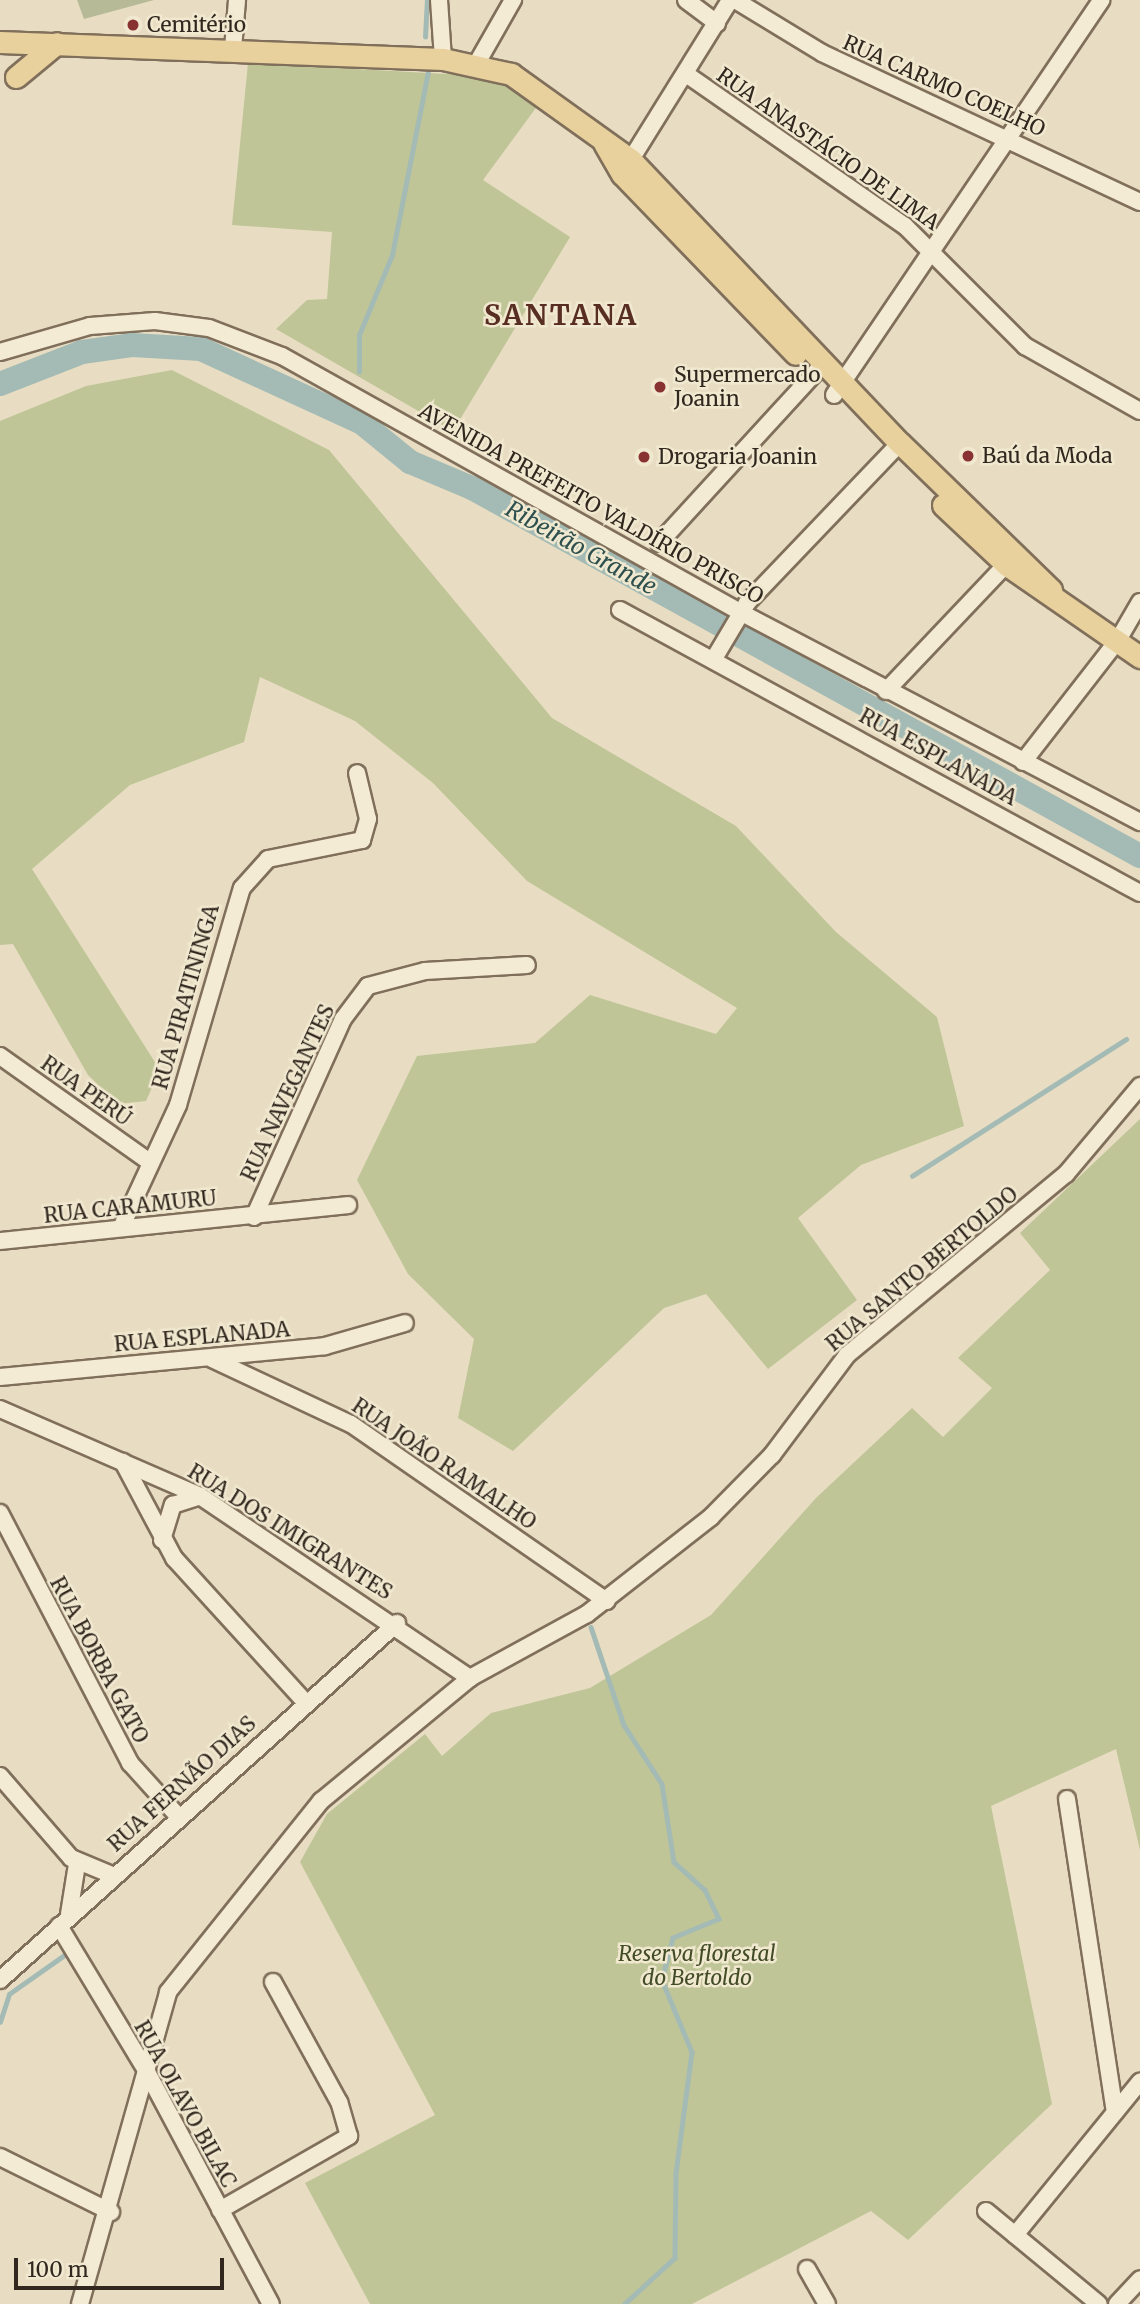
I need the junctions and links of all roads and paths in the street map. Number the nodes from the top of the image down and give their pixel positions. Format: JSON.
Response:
{"nodes":[{"id":1,"x":237,"y":0,"type":"edge"},
{"id":2,"x":439,"y":0,"type":"edge"},
{"id":3,"x":513,"y":0,"type":"edge"},
{"id":4,"x":686,"y":0,"type":"edge"},
{"id":5,"x":730,"y":0,"type":"edge"},
{"id":6,"x":735,"y":0,"type":"edge"},
{"id":7,"x":1101,"y":0,"type":"edge"},
{"id":8,"x":717,"y":23,"type":"junction"},
{"id":9,"x":0,"y":42,"type":"edge"},
{"id":10,"x":57,"y":43,"type":"junction"},
{"id":11,"x":233,"y":49,"type":"junction"},
{"id":12,"x":443,"y":58,"type":"junction"},
{"id":13,"x":477,"y":63,"type":"junction"},
{"id":14,"x":686,"y":75,"type":"junction"},
{"id":15,"x":16,"y":78,"type":"dead end"},
{"id":16,"x":1008,"y":136,"type":"junction"},
{"id":17,"x":627,"y":167,"type":"junction"},
{"id":18,"x":1140,"y":202,"type":"edge"},
{"id":19,"x":932,"y":248,"type":"junction"},
{"id":20,"x":0,"y":352,"type":"edge"},
{"id":21,"x":819,"y":368,"type":"junction"},
{"id":22,"x":839,"y":389,"type":"junction"},
{"id":23,"x":1140,"y":411,"type":"edge"},
{"id":24,"x":895,"y":448,"type":"junction"},
{"id":25,"x":659,"y":543,"type":"dead end"},
{"id":26,"x":1012,"y":559,"type":"junction"},
{"id":27,"x":1140,"y":602,"type":"edge"},
{"id":28,"x":620,"y":610,"type":"dead end"},
{"id":29,"x":737,"y":617,"type":"junction"},
{"id":30,"x":1118,"y":640,"type":"junction"},
{"id":31,"x":717,"y":652,"type":"junction"},
{"id":32,"x":1140,"y":657,"type":"edge"},
{"id":33,"x":886,"y":691,"type":"junction"},
{"id":34,"x":1023,"y":762,"type":"junction"},
{"id":35,"x":357,"y":773,"type":"dead end"},
{"id":36,"x":1140,"y":822,"type":"edge"},
{"id":37,"x":1140,"y":893,"type":"edge"},
{"id":38,"x":527,"y":965,"type":"dead end"},
{"id":39,"x":0,"y":1056,"type":"edge"},
{"id":40,"x":1140,"y":1086,"type":"edge"},
{"id":41,"x":147,"y":1160,"type":"junction"},
{"id":42,"x":348,"y":1205,"type":"dead end"},
{"id":43,"x":254,"y":1217,"type":"junction"},
{"id":44,"x":121,"y":1228,"type":"junction"},
{"id":45,"x":0,"y":1241,"type":"edge"},
{"id":46,"x":405,"y":1323,"type":"dead end"},
{"id":47,"x":212,"y":1359,"type":"junction"},
{"id":48,"x":0,"y":1377,"type":"edge"},
{"id":49,"x":0,"y":1409,"type":"edge"},
{"id":50,"x":123,"y":1462,"type":"junction"},
{"id":51,"x":200,"y":1496,"type":"junction"},
{"id":52,"x":0,"y":1513,"type":"edge"},
{"id":53,"x":162,"y":1540,"type":"junction"},
{"id":54,"x":607,"y":1601,"type":"junction"},
{"id":55,"x":397,"y":1623,"type":"junction"},
{"id":56,"x":470,"y":1678,"type":"junction"},
{"id":57,"x":305,"y":1702,"type":"junction"},
{"id":58,"x":0,"y":1776,"type":"edge"},
{"id":59,"x":1067,"y":1799,"type":"dead end"},
{"id":60,"x":177,"y":1815,"type":"junction"},
{"id":61,"x":77,"y":1864,"type":"junction"},
{"id":62,"x":112,"y":1875,"type":"junction"},
{"id":63,"x":64,"y":1920,"type":"junction"},
{"id":64,"x":0,"y":1980,"type":"edge"},
{"id":65,"x":273,"y":1982,"type":"dead end"},
{"id":66,"x":147,"y":2072,"type":"junction"},
{"id":67,"x":1139,"y":2085,"type":"edge"},
{"id":68,"x":1115,"y":2111,"type":"junction"},
{"id":69,"x":0,"y":2157,"type":"edge"},
{"id":70,"x":220,"y":2210,"type":"junction"},
{"id":71,"x":986,"y":2211,"type":"dead end"},
{"id":72,"x":111,"y":2212,"type":"junction"},
{"id":73,"x":1015,"y":2235,"type":"junction"},
{"id":74,"x":807,"y":2269,"type":"dead end"},
{"id":75,"x":1140,"y":2279,"type":"edge"},
{"id":76,"x":85,"y":2300,"type":"edge"},
{"id":77,"x":271,"y":2304,"type":"edge"},
{"id":78,"x":827,"y":2304,"type":"edge"},
{"id":79,"x":1099,"y":2304,"type":"edge"},
{"id":80,"x":1117,"y":2304,"type":"edge"}],
"edges":[{"from":1,"to":11,"type":"street"},
{"from":2,"to":12,"type":"street"},
{"from":3,"to":13,"type":"street"},
{"from":4,"to":8,"type":"street"},
{"from":5,"to":8,"type":"street"},
{"from":6,"to":16,"type":"street","name":"RUA CARMO COELHO"},
{"from":7,"to":16,"type":"street"},
{"from":8,"to":14,"type":"street"},
{"from":9,"to":10,"type":"main road"},
{"from":10,"to":11,"type":"main road"},
{"from":10,"to":15,"type":"main road"},
{"from":11,"to":12,"type":"main road"},
{"from":12,"to":13,"type":"main road"},
{"from":13,"to":17,"type":"main road"},
{"from":14,"to":17,"type":"street"},
{"from":14,"to":19,"type":"street","name":"RUA ANASTÁCIO DE LIMA"},
{"from":16,"to":18,"type":"street","name":"RUA CARMO COELHO"},
{"from":16,"to":19,"type":"street"},
{"from":17,"to":21,"type":"main road"},
{"from":19,"to":22,"type":"street"},
{"from":19,"to":23,"type":"street","name":"RUA ANASTÁCIO DE LIMA"},
{"from":20,"to":29,"type":"street","name":"AVENIDA PREFEITO VALDÍRIO PRISCO"},
{"from":21,"to":22,"type":"main road"},
{"from":21,"to":25,"type":"street"},
{"from":22,"to":24,"type":"main road"},
{"from":24,"to":26,"type":"main road"},
{"from":24,"to":29,"type":"street"},
{"from":26,"to":30,"type":"main road"},
{"from":26,"to":33,"type":"street"},
{"from":27,"to":30,"type":"street"},
{"from":28,"to":31,"type":"street"},
{"from":29,"to":31,"type":"street"},
{"from":29,"to":33,"type":"street","name":"AVENIDA PREFEITO VALDÍRIO PRISCO"},
{"from":30,"to":32,"type":"main road"},
{"from":30,"to":34,"type":"street"},
{"from":31,"to":37,"type":"street","name":"RUA ESPLANADA"},
{"from":33,"to":34,"type":"street","name":"AVENIDA PREFEITO VALDÍRIO PRISCO"},
{"from":34,"to":36,"type":"street","name":"AVENIDA PREFEITO VALDÍRIO PRISCO"},
{"from":35,"to":41,"type":"street","name":"RUA PIRATININGA"},
{"from":38,"to":43,"type":"street","name":"RUA NAVEGANTES"},
{"from":39,"to":41,"type":"street","name":"RUA PERÚ"},
{"from":40,"to":54,"type":"street","name":"RUA SANTO BERTOLDO"},
{"from":41,"to":44,"type":"street","name":"RUA PIRATININGA"},
{"from":42,"to":43,"type":"street","name":"RUA CARAMURU"},
{"from":43,"to":44,"type":"street","name":"RUA CARAMURU"},
{"from":44,"to":45,"type":"street","name":"RUA CARAMURU"},
{"from":46,"to":47,"type":"street","name":"RUA ESPLANADA"},
{"from":47,"to":48,"type":"street","name":"RUA ESPLANADA"},
{"from":47,"to":54,"type":"street","name":"RUA JOÃO RAMALHO"},
{"from":49,"to":50,"type":"street","name":"RUA DOS IMIGRANTES"},
{"from":50,"to":51,"type":"street","name":"RUA DOS IMIGRANTES"},
{"from":50,"to":53,"type":"street"},
{"from":51,"to":53,"type":"street"},
{"from":51,"to":55,"type":"street","name":"RUA DOS IMIGRANTES"},
{"from":52,"to":60,"type":"street","name":"RUA BORBA GATO"},
{"from":53,"to":57,"type":"street"},
{"from":54,"to":56,"type":"street","name":"RUA SANTO BERTOLDO"},
{"from":55,"to":56,"type":"street","name":"RUA DOS IMIGRANTES"},
{"from":55,"to":57,"type":"street","name":"RUA FERNÃO DIAS"},
{"from":56,"to":66,"type":"street","name":"RUA SANTO BERTOLDO"},
{"from":57,"to":60,"type":"street","name":"RUA FERNÃO DIAS"},
{"from":58,"to":61,"type":"street"},
{"from":59,"to":68,"type":"street"},
{"from":60,"to":62,"type":"street","name":"RUA FERNÃO DIAS"},
{"from":61,"to":62,"type":"street"},
{"from":61,"to":63,"type":"street"},
{"from":62,"to":63,"type":"street","name":"RUA FERNÃO DIAS"},
{"from":63,"to":64,"type":"street","name":"RUA FERNÃO DIAS"},
{"from":63,"to":66,"type":"street","name":"RUA OLAVO BILAC"},
{"from":65,"to":70,"type":"street"},
{"from":66,"to":70,"type":"street","name":"RUA OLAVO BILAC"},
{"from":66,"to":72,"type":"street","name":"RUA SANTO BERTOLDO"},
{"from":67,"to":68,"type":"street"},
{"from":68,"to":73,"type":"street"},
{"from":69,"to":72,"type":"street"},
{"from":70,"to":77,"type":"street","name":"RUA OLAVO BILAC"},
{"from":71,"to":73,"type":"street"},
{"from":72,"to":76,"type":"street","name":"RUA SANTO BERTOLDO"},
{"from":73,"to":79,"type":"street"},
{"from":74,"to":78,"type":"street"},
{"from":75,"to":80,"type":"street"}]}
